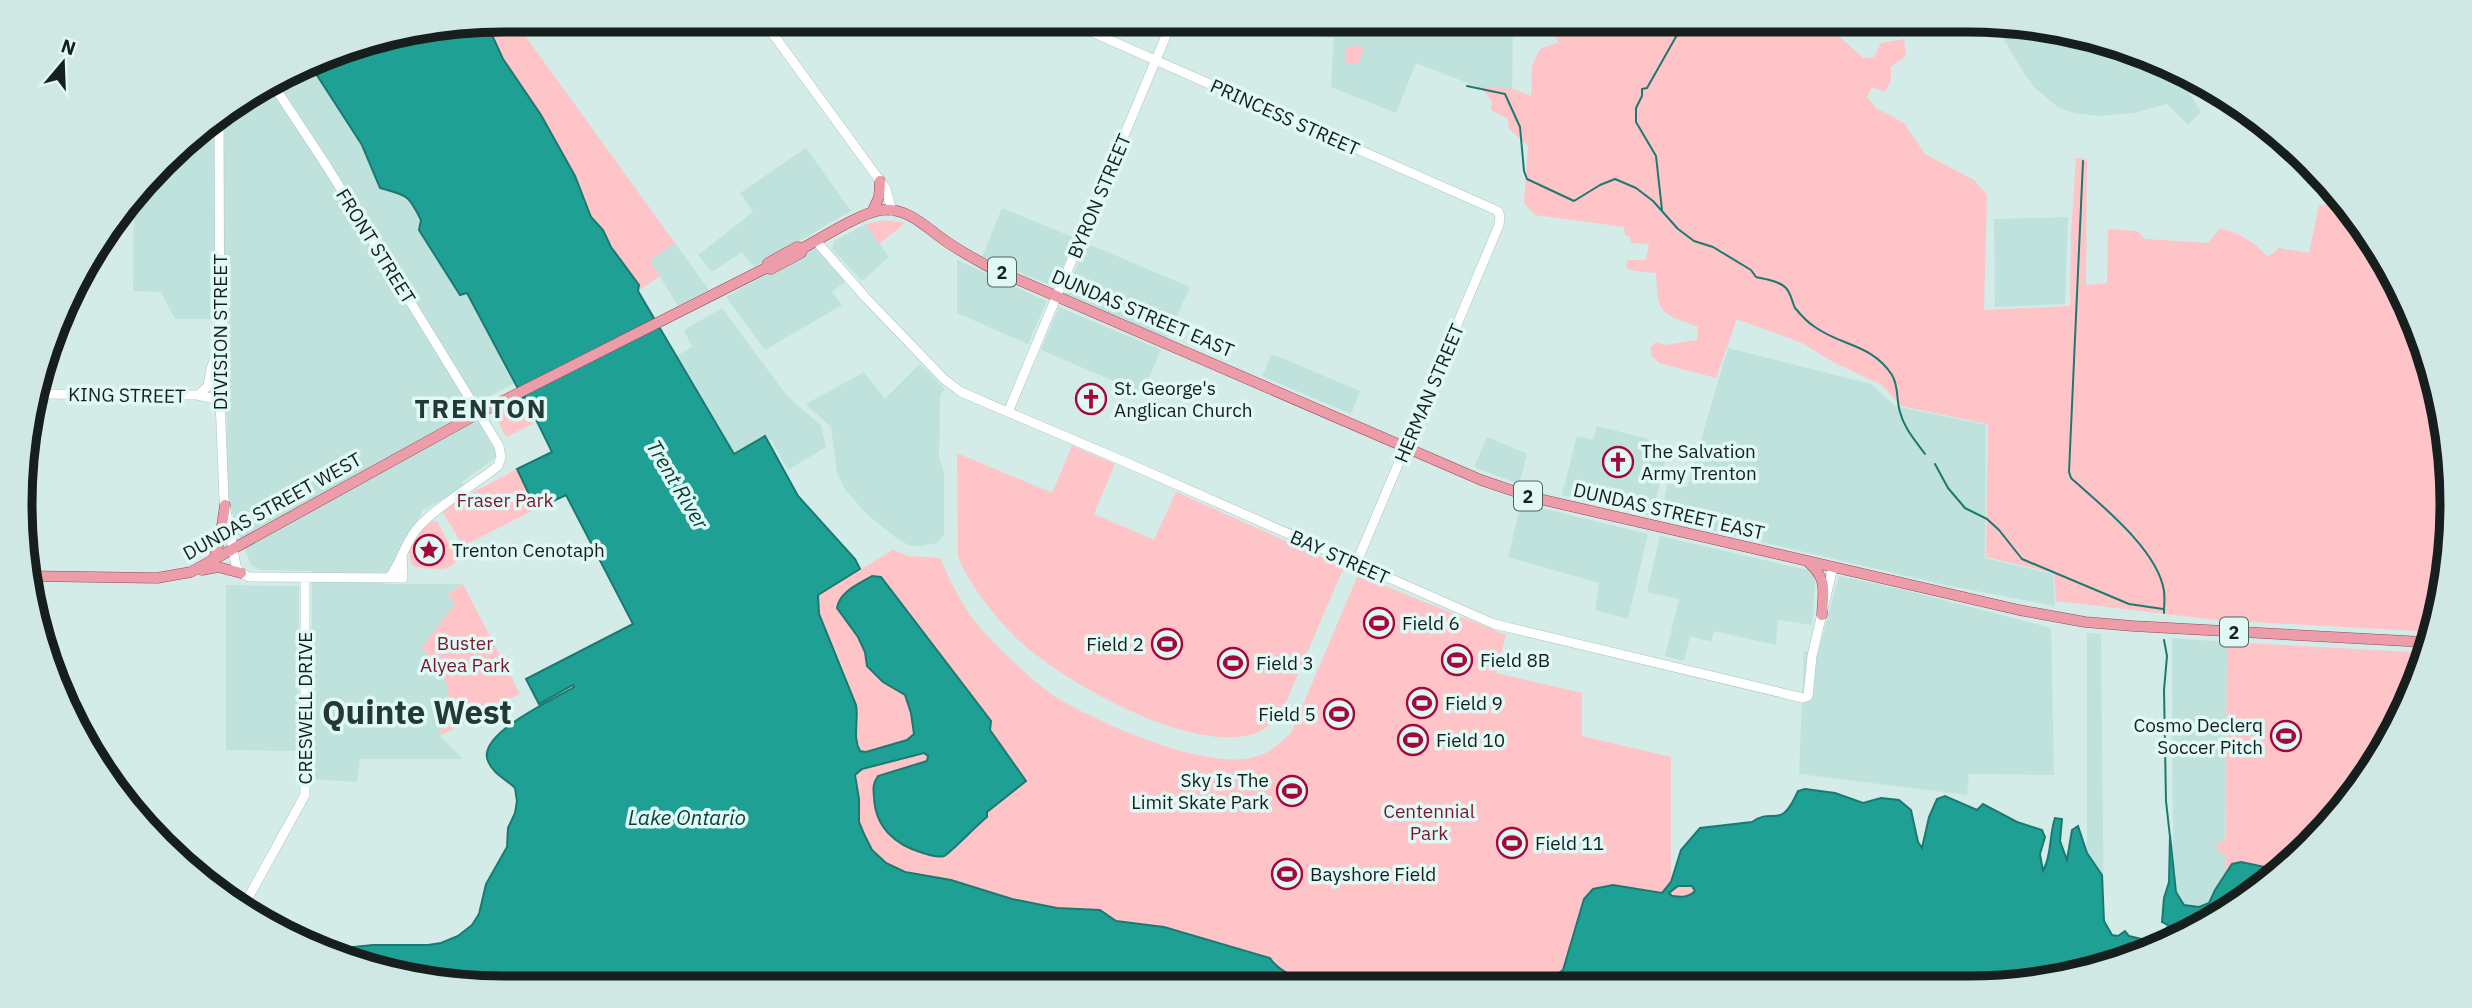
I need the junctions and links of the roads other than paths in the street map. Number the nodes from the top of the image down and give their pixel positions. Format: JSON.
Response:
{"nodes":[{"id":1,"x":771,"y":32,"type":"edge"},
{"id":2,"x":1092,"y":32,"type":"edge"},
{"id":3,"x":1168,"y":32,"type":"edge"},
{"id":4,"x":1156,"y":60,"type":"junction"},
{"id":5,"x":277,"y":90,"type":"edge"},
{"id":6,"x":219,"y":127,"type":"edge"},
{"id":7,"x":880,"y":181,"type":"junction"},
{"id":8,"x":892,"y":211,"type":"junction"},
{"id":9,"x":872,"y":212,"type":"junction"},
{"id":10,"x":1500,"y":221,"type":"joint"},
{"id":11,"x":816,"y":241,"type":"junction"},
{"id":12,"x":1057,"y":296,"type":"junction"},
{"id":13,"x":219,"y":344,"type":"junction"},
{"id":14,"x":45,"y":394,"type":"edge"},
{"id":15,"x":515,"y":395,"type":"joint"},
{"id":16,"x":197,"y":396,"type":"junction"},
{"id":17,"x":220,"y":400,"type":"junction"},
{"id":18,"x":1009,"y":412,"type":"junction"},
{"id":19,"x":480,"y":413,"type":"junction"},
{"id":20,"x":1406,"y":446,"type":"junction"},
{"id":21,"x":225,"y":505,"type":"junction"},
{"id":22,"x":232,"y":548,"type":"junction"},
{"id":23,"x":402,"y":554,"type":"junction"},
{"id":24,"x":214,"y":560,"type":"junction"},
{"id":25,"x":1806,"y":561,"type":"junction"},
{"id":26,"x":1356,"y":564,"type":"junction"},
{"id":27,"x":1833,"y":567,"type":"junction"},
{"id":28,"x":191,"y":572,"type":"junction"},
{"id":29,"x":241,"y":573,"type":"junction"},
{"id":30,"x":38,"y":576,"type":"edge"},
{"id":31,"x":305,"y":578,"type":"junction"},
{"id":32,"x":389,"y":578,"type":"junction"},
{"id":33,"x":1822,"y":615,"type":"junction"},
{"id":34,"x":2419,"y":641,"type":"edge"},
{"id":35,"x":247,"y":900,"type":"edge"}],
"edges":[{"from":1,"to":7,"type":"street"},
{"from":2,"to":4,"type":"street","name":"PRINCESS STREET"},
{"from":3,"to":4,"type":"street","name":"BYRON STREET"},
{"from":4,"to":10,"type":"street","name":"PRINCESS STREET"},
{"from":4,"to":12,"type":"street","name":"BYRON STREET"},
{"from":5,"to":19,"type":"street","name":"FRONT STREET"},
{"from":6,"to":13,"type":"street","name":"DIVISION STREET"},
{"from":7,"to":8,"type":"street"},
{"from":7,"to":9,"type":"main road"},
{"from":8,"to":9,"type":"main road","name":"DUNDAS STREET EAST"},
{"from":8,"to":12,"type":"main road","name":"DUNDAS STREET EAST","number":"2"},
{"from":9,"to":11,"type":"main road","name":"DUNDAS STREET EAST"},
{"from":10,"to":20,"type":"street","name":"HERMAN STREET"},
{"from":11,"to":15,"type":"main road","name":"DUNDAS STREET EAST"},
{"from":11,"to":18,"type":"street","name":"BAY STREET"},
{"from":12,"to":18,"type":"street","name":"BYRON STREET"},
{"from":12,"to":20,"type":"main road","name":"DUNDAS STREET EAST","number":"2"},
{"from":13,"to":16,"type":"street"},
{"from":13,"to":17,"type":"street","name":"DIVISION STREET"},
{"from":14,"to":16,"type":"street","name":"KING STREET"},
{"from":15,"to":19,"type":"main road","name":"DUNDAS STREET WEST"},
{"from":16,"to":17,"type":"street","name":"KING STREET"},
{"from":17,"to":21,"type":"street","name":"DIVISION STREET"},
{"from":18,"to":26,"type":"street","name":"BAY STREET"},
{"from":19,"to":22,"type":"main road","name":"DUNDAS STREET WEST"},
{"from":19,"to":23,"type":"street","name":"FRONT STREET"},
{"from":20,"to":25,"type":"main road","name":"DUNDAS STREET EAST","number":"2"},
{"from":20,"to":26,"type":"street","name":"HERMAN STREET"},
{"from":21,"to":22,"type":"street","name":"DIVISION STREET"},
{"from":21,"to":24,"type":"main road"},
{"from":22,"to":24,"type":"main road","name":"DUNDAS STREET WEST"},
{"from":22,"to":29,"type":"street","name":"DIVISION STREET"},
{"from":23,"to":32,"type":"street","name":"FRONT STREET"},
{"from":23,"to":32,"type":"street"},
{"from":24,"to":28,"type":"main road","name":"DUNDAS STREET WEST"},
{"from":25,"to":27,"type":"main road","name":"DUNDAS STREET EAST","number":"2"},
{"from":25,"to":33,"type":"main road"},
{"from":26,"to":33,"type":"street","name":"BAY STREET"},
{"from":27,"to":33,"type":"street","name":"BAY STREET"},
{"from":27,"to":34,"type":"main road","name":"DUNDAS STREET EAST","number":"2"},
{"from":28,"to":29,"type":"main road"},
{"from":28,"to":30,"type":"main road","name":"DUNDAS STREET WEST"},
{"from":29,"to":31,"type":"street"},
{"from":31,"to":32,"type":"street"},
{"from":31,"to":35,"type":"street","name":"CRESWELL DRIVE"}]}
